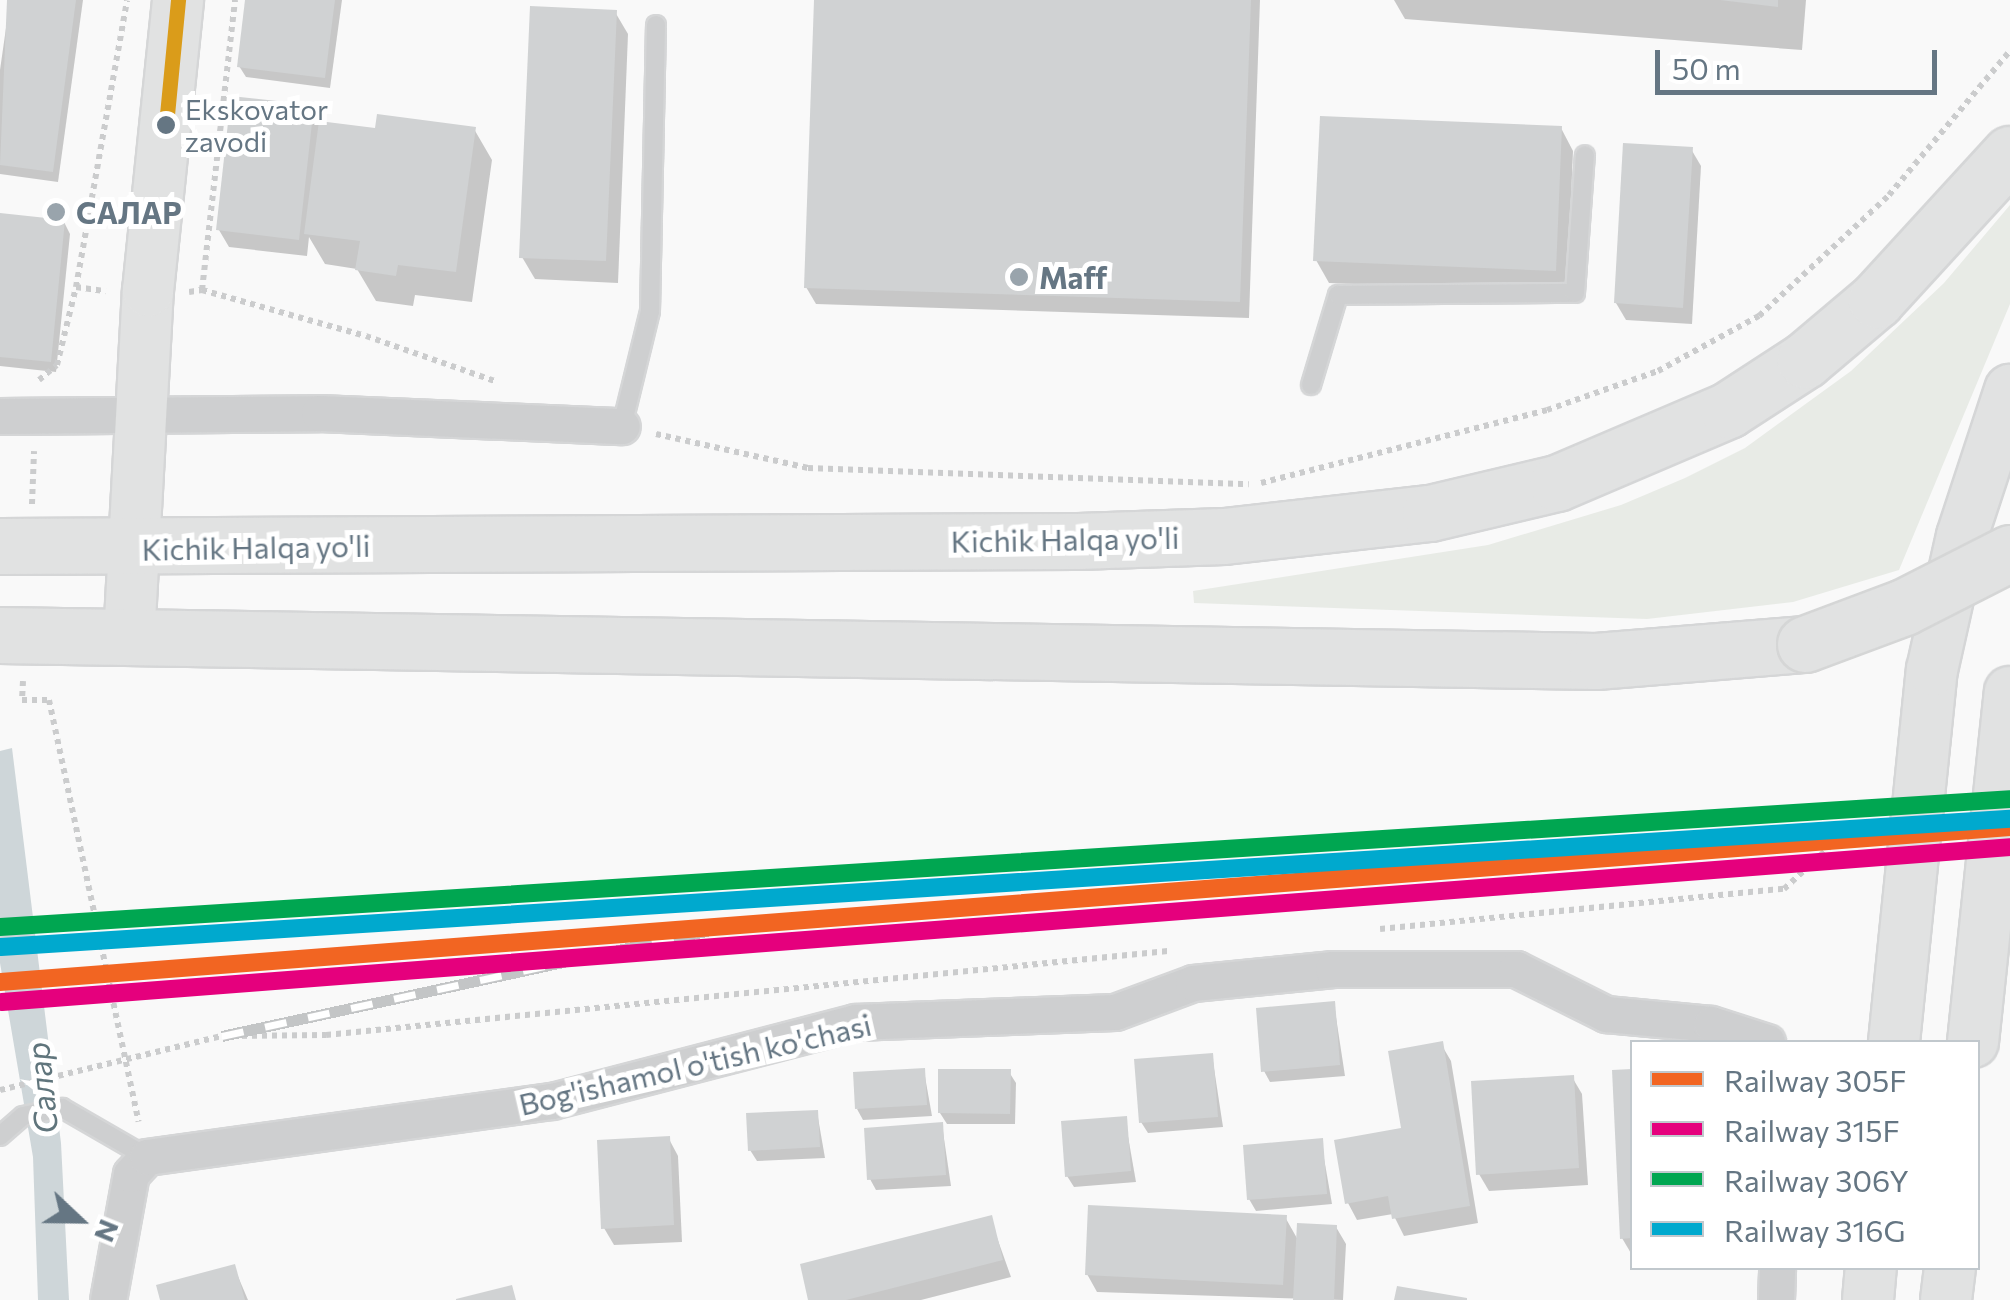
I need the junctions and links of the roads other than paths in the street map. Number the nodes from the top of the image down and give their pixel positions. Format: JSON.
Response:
{"nodes":[{"id":1,"x":178,"y":0,"type":"edge"},
{"id":2,"x":656,"y":25,"type":"dead end"},
{"id":3,"x":2010,"y":154,"type":"edge"},
{"id":4,"x":1586,"y":155,"type":"dead end"},
{"id":5,"x":1312,"y":385,"type":"dead end"},
{"id":6,"x":2010,"y":390,"type":"edge"},
{"id":7,"x":0,"y":416,"type":"edge"},
{"id":8,"x":146,"y":416,"type":"junction"},
{"id":9,"x":622,"y":426,"type":"joint"},
{"id":10,"x":15,"y":546,"type":"edge"},
{"id":11,"x":136,"y":550,"type":"junction"},
{"id":12,"x":2010,"y":553,"type":"edge"},
{"id":13,"x":13,"y":635,"type":"edge"},
{"id":14,"x":129,"y":639,"type":"junction"},
{"id":15,"x":2010,"y":692,"type":"edge"},
{"id":16,"x":1761,"y":1040,"type":"edge"},
{"id":17,"x":1894,"y":1040,"type":"edge"},
{"id":18,"x":1973,"y":1040,"type":"edge"},
{"id":19,"x":0,"y":1136,"type":"edge"},
{"id":20,"x":147,"y":1158,"type":"junction"},
{"id":21,"x":1776,"y":1270,"type":"edge"},
{"id":22,"x":1872,"y":1270,"type":"edge"},
{"id":23,"x":1950,"y":1270,"type":"edge"},
{"id":24,"x":108,"y":1300,"type":"edge"},
{"id":25,"x":1776,"y":1300,"type":"edge"},
{"id":26,"x":1868,"y":1300,"type":"edge"},
{"id":27,"x":1946,"y":1300,"type":"edge"}],
"edges":[{"from":1,"to":8,"type":"main road"},
{"from":2,"to":9,"type":"lane"},
{"from":3,"to":11,"type":"highway","name":"Kichik Halqa yo'li"},
{"from":4,"to":5,"type":"lane"},
{"from":6,"to":17,"type":"main road"},
{"from":7,"to":8,"type":"street"},
{"from":8,"to":9,"type":"street"},
{"from":8,"to":11,"type":"main road"},
{"from":10,"to":11,"type":"highway","name":"Kichik Halqa yo'li"},
{"from":11,"to":14,"type":"main road"},
{"from":12,"to":14,"type":"highway","bridge":true},
{"from":13,"to":14,"type":"highway"},
{"from":15,"to":18,"type":"main road"},
{"from":16,"to":20,"type":"street","name":"Bog'ishamol o'tish ko'chasi"},
{"from":19,"to":20,"type":"lane"},
{"from":20,"to":24,"type":"street"},
{"from":21,"to":25,"type":"street"},
{"from":22,"to":26,"type":"main road"},
{"from":23,"to":27,"type":"main road"}]}
